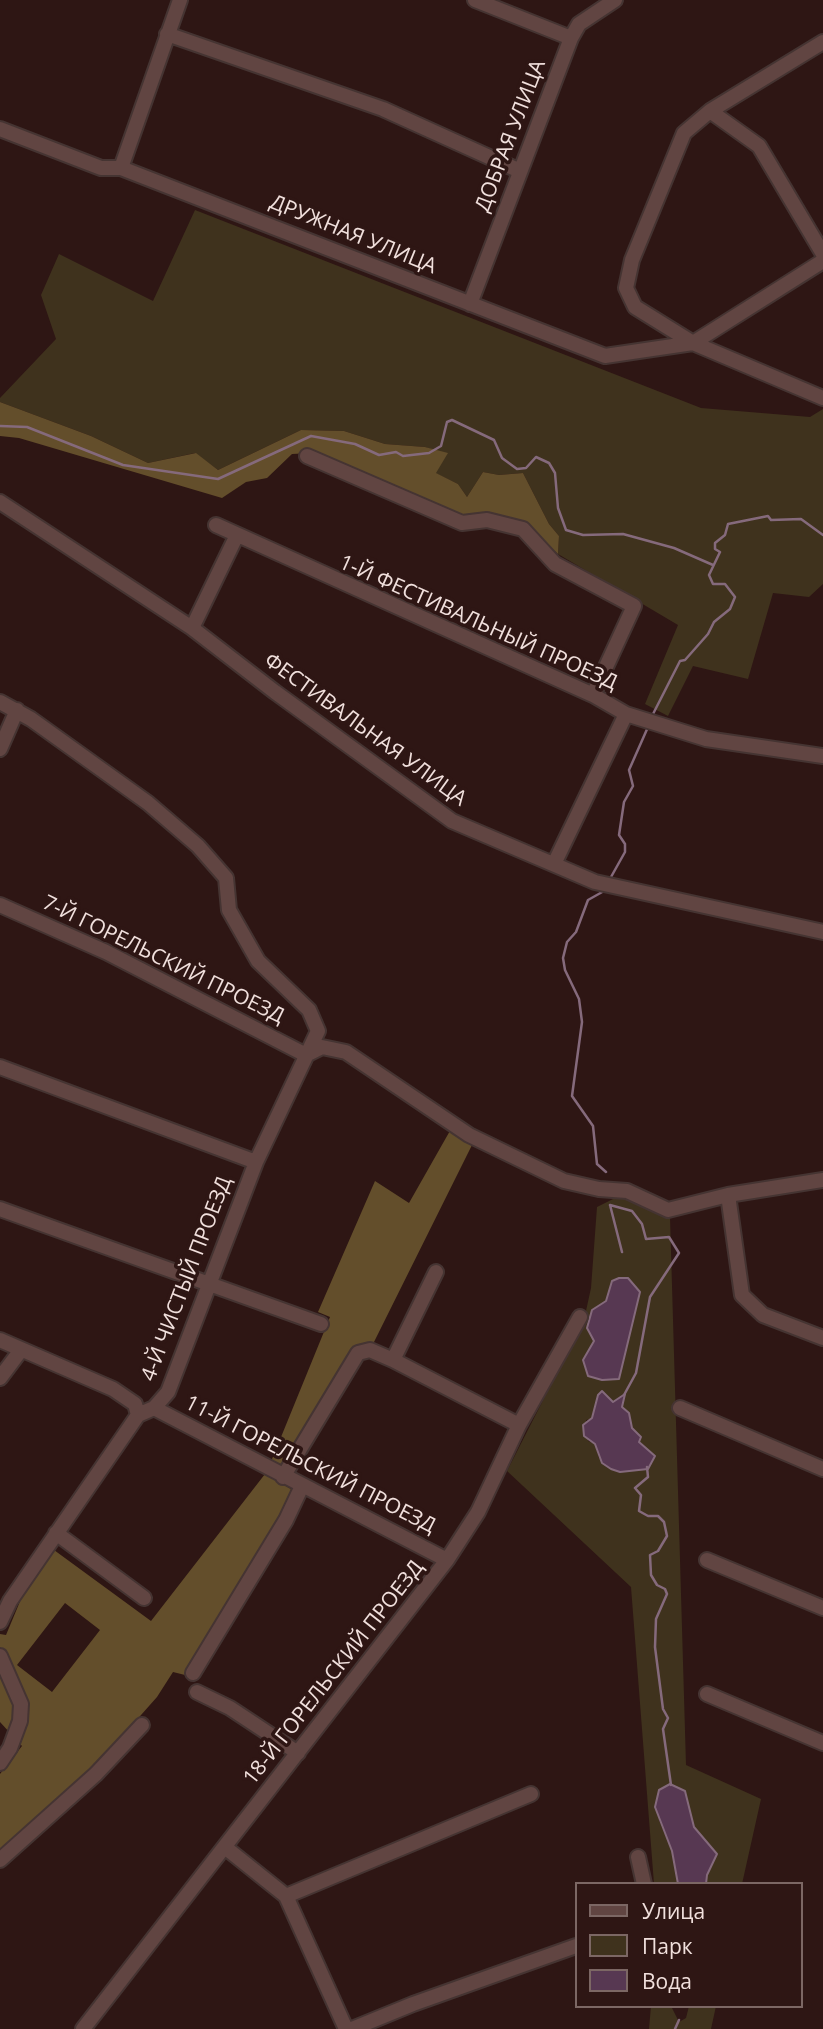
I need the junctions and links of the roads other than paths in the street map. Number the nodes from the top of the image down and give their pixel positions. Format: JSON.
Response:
{"nodes":[{"id":1,"x":180,"y":0,"type":"edge"},
{"id":2,"x":475,"y":0,"type":"edge"},
{"id":3,"x":615,"y":0,"type":"edge"},
{"id":4,"x":167,"y":34,"type":"junction"},
{"id":5,"x":571,"y":38,"type":"junction"},
{"id":6,"x":823,"y":42,"type":"edge"},
{"id":7,"x":709,"y":111,"type":"junction"},
{"id":8,"x":0,"y":129,"type":"edge"},
{"id":9,"x":121,"y":168,"type":"junction"},
{"id":10,"x":520,"y":171,"type":"junction"},
{"id":11,"x":823,"y":254,"type":"edge"},
{"id":12,"x":823,"y":261,"type":"edge"},
{"id":13,"x":470,"y":304,"type":"junction"},
{"id":14,"x":693,"y":343,"type":"junction"},
{"id":15,"x":823,"y":398,"type":"edge"},
{"id":16,"x":307,"y":456,"type":"dead end"},
{"id":17,"x":0,"y":502,"type":"edge"},
{"id":18,"x":216,"y":525,"type":"dead end"},
{"id":19,"x":237,"y":535,"type":"junction"},
{"id":20,"x":192,"y":628,"type":"junction"},
{"id":21,"x":593,"y":695,"type":"junction"},
{"id":22,"x":0,"y":702,"type":"edge"},
{"id":23,"x":17,"y":710,"type":"junction"},
{"id":24,"x":626,"y":714,"type":"junction"},
{"id":25,"x":0,"y":749,"type":"edge"},
{"id":26,"x":823,"y":756,"type":"edge"},
{"id":27,"x":554,"y":864,"type":"junction"},
{"id":28,"x":0,"y":905,"type":"edge"},
{"id":29,"x":823,"y":932,"type":"edge"},
{"id":30,"x":306,"y":1055,"type":"junction"},
{"id":31,"x":0,"y":1066,"type":"edge"},
{"id":32,"x":256,"y":1162,"type":"junction"},
{"id":33,"x":823,"y":1180,"type":"edge"},
{"id":34,"x":728,"y":1195,"type":"junction"},
{"id":35,"x":0,"y":1209,"type":"edge"},
{"id":36,"x":436,"y":1272,"type":"dead end"},
{"id":37,"x":208,"y":1284,"type":"junction"},
{"id":38,"x":580,"y":1317,"type":"dead end"},
{"id":39,"x":321,"y":1324,"type":"dead end"},
{"id":40,"x":823,"y":1338,"type":"edge"},
{"id":41,"x":0,"y":1340,"type":"edge"},
{"id":42,"x":21,"y":1350,"type":"junction"},
{"id":43,"x":393,"y":1360,"type":"junction"},
{"id":44,"x":0,"y":1378,"type":"edge"},
{"id":45,"x":154,"y":1408,"type":"junction"},
{"id":46,"x":680,"y":1408,"type":"dead end"},
{"id":47,"x":138,"y":1415,"type":"junction"},
{"id":48,"x":519,"y":1424,"type":"junction"},
{"id":49,"x":823,"y":1469,"type":"edge"},
{"id":50,"x":283,"y":1477,"type":"junction"},
{"id":51,"x":302,"y":1486,"type":"junction"},
{"id":52,"x":56,"y":1533,"type":"junction"},
{"id":53,"x":447,"y":1560,"type":"junction"},
{"id":54,"x":707,"y":1560,"type":"dead end"},
{"id":55,"x":144,"y":1598,"type":"dead end"},
{"id":56,"x":823,"y":1608,"type":"edge"},
{"id":57,"x":0,"y":1622,"type":"edge"},
{"id":58,"x":0,"y":1656,"type":"edge"},
{"id":59,"x":193,"y":1672,"type":"dead end"},
{"id":60,"x":197,"y":1692,"type":"dead end"},
{"id":61,"x":708,"y":1694,"type":"dead end"},
{"id":62,"x":142,"y":1725,"type":"dead end"},
{"id":63,"x":0,"y":1736,"type":"edge"},
{"id":64,"x":823,"y":1743,"type":"edge"},
{"id":65,"x":10,"y":1748,"type":"junction"},
{"id":66,"x":298,"y":1754,"type":"junction"},
{"id":67,"x":0,"y":1763,"type":"edge"},
{"id":68,"x":531,"y":1794,"type":"dead end"},
{"id":69,"x":226,"y":1848,"type":"junction"},
{"id":70,"x":638,"y":1857,"type":"dead end"},
{"id":71,"x":0,"y":1860,"type":"edge"},
{"id":72,"x":644,"y":1882,"type":"edge"},
{"id":73,"x":286,"y":1896,"type":"junction"},
{"id":74,"x":574,"y":1947,"type":"edge"},
{"id":75,"x":83,"y":2029,"type":"edge"},
{"id":76,"x":346,"y":2029,"type":"edge"},
{"id":77,"x":352,"y":2029,"type":"edge"}],
"edges":[{"from":1,"to":4,"type":"street"},
{"from":2,"to":5,"type":"street"},
{"from":3,"to":5,"type":"street","name":"ДОБРАЯ УЛИЦА"},
{"from":4,"to":9,"type":"street"},
{"from":4,"to":10,"type":"street"},
{"from":5,"to":10,"type":"street","name":"ДОБРАЯ УЛИЦА"},
{"from":6,"to":7,"type":"street"},
{"from":7,"to":11,"type":"street"},
{"from":7,"to":14,"type":"street"},
{"from":8,"to":9,"type":"street","name":"ДРУЖНАЯ УЛИЦА"},
{"from":9,"to":13,"type":"street","name":"ДРУЖНАЯ УЛИЦА"},
{"from":10,"to":13,"type":"street","name":"ДОБРАЯ УЛИЦА"},
{"from":12,"to":14,"type":"street"},
{"from":13,"to":14,"type":"street","name":"ДРУЖНАЯ УЛИЦА"},
{"from":14,"to":15,"type":"street"},
{"from":16,"to":21,"type":"street"},
{"from":17,"to":20,"type":"street","name":"ФЕСТИВАЛЬНАЯ УЛИЦА"},
{"from":18,"to":19,"type":"street","name":"1-Й ФЕСТИВАЛЬНЫЙ ПРОЕЗД"},
{"from":19,"to":20,"type":"street"},
{"from":19,"to":21,"type":"street","name":"1-Й ФЕСТИВАЛЬНЫЙ ПРОЕЗД"},
{"from":20,"to":27,"type":"street","name":"ФЕСТИВАЛЬНАЯ УЛИЦА"},
{"from":21,"to":24,"type":"street","name":"1-Й ФЕСТИВАЛЬНЫЙ ПРОЕЗД"},
{"from":22,"to":23,"type":"street","name":"4-Й ЧИСТЫЙ ПРОЕЗД"},
{"from":23,"to":25,"type":"street"},
{"from":23,"to":30,"type":"street","name":"4-Й ЧИСТЫЙ ПРОЕЗД"},
{"from":24,"to":26,"type":"street"},
{"from":24,"to":27,"type":"street","name":"1-Й ФЕСТИВАЛЬНЫЙ ПРОЕЗД"},
{"from":27,"to":29,"type":"street","name":"ФЕСТИВАЛЬНАЯ УЛИЦА"},
{"from":28,"to":30,"type":"street","name":"7-Й ГОРЕЛЬСКИЙ ПРОЕЗД"},
{"from":30,"to":32,"type":"street","name":"4-Й ЧИСТЫЙ ПРОЕЗД"},
{"from":30,"to":34,"type":"street"},
{"from":31,"to":32,"type":"street"},
{"from":32,"to":37,"type":"street","name":"4-Й ЧИСТЫЙ ПРОЕЗД"},
{"from":33,"to":34,"type":"street"},
{"from":34,"to":40,"type":"street"},
{"from":35,"to":37,"type":"street"},
{"from":36,"to":43,"type":"street"},
{"from":37,"to":39,"type":"street"},
{"from":37,"to":45,"type":"street","name":"4-Й ЧИСТЫЙ ПРОЕЗД"},
{"from":38,"to":48,"type":"street","name":"18-Й ГОРЕЛЬСКИЙ ПРОЕЗД"},
{"from":41,"to":42,"type":"street"},
{"from":42,"to":44,"type":"street"},
{"from":42,"to":47,"type":"street"},
{"from":43,"to":48,"type":"street"},
{"from":43,"to":50,"type":"street"},
{"from":45,"to":47,"type":"street","name":"4-Й ЧИСТЫЙ ПРОЕЗД"},
{"from":45,"to":50,"type":"street","name":"11-Й ГОРЕЛЬСКИЙ ПРОЕЗД"},
{"from":46,"to":49,"type":"street"},
{"from":47,"to":52,"type":"street"},
{"from":48,"to":53,"type":"street","name":"18-Й ГОРЕЛЬСКИЙ ПРОЕЗД"},
{"from":50,"to":51,"type":"street","name":"11-Й ГОРЕЛЬСКИЙ ПРОЕЗД"},
{"from":51,"to":53,"type":"street","name":"11-Й ГОРЕЛЬСКИЙ ПРОЕЗД"},
{"from":51,"to":59,"type":"street"},
{"from":52,"to":55,"type":"street"},
{"from":52,"to":57,"type":"street"},
{"from":53,"to":66,"type":"street","name":"18-Й ГОРЕЛЬСКИЙ ПРОЕЗД"},
{"from":54,"to":56,"type":"street"},
{"from":58,"to":65,"type":"street"},
{"from":60,"to":66,"type":"street"},
{"from":61,"to":64,"type":"street"},
{"from":62,"to":71,"type":"street"},
{"from":63,"to":65,"type":"street"},
{"from":65,"to":67,"type":"street"},
{"from":66,"to":69,"type":"street","name":"18-Й ГОРЕЛЬСКИЙ ПРОЕЗД"},
{"from":68,"to":73,"type":"street"},
{"from":69,"to":73,"type":"street"},
{"from":69,"to":75,"type":"street","name":"18-Й ГОРЕЛЬСКИЙ ПРОЕЗД"},
{"from":70,"to":72,"type":"street"},
{"from":73,"to":76,"type":"street"},
{"from":74,"to":77,"type":"street"}]}
